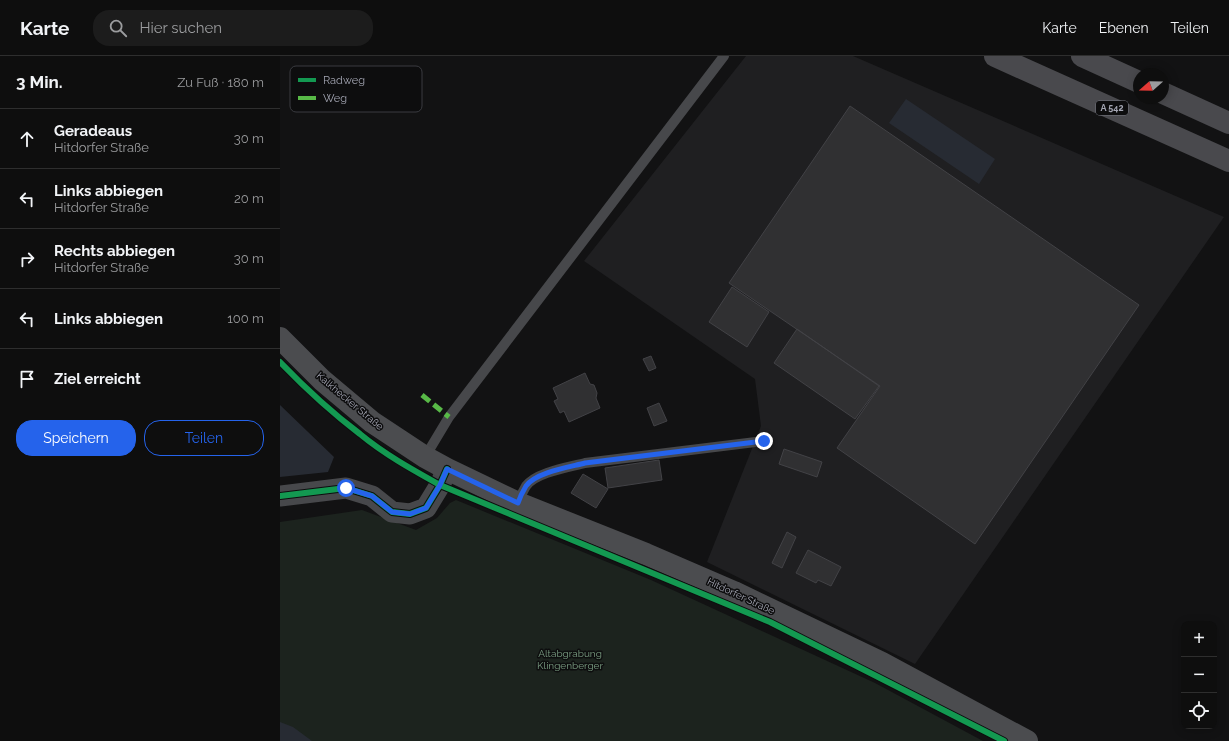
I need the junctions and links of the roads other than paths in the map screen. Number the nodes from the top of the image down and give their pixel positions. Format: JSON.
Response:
{"nodes":[{"id":1,"x":724,"y":56,"type":"edge"},
{"id":2,"x":995,"y":56,"type":"edge"},
{"id":3,"x":1082,"y":56,"type":"edge"},
{"id":4,"x":1133,"y":79,"type":"edge"},
{"id":5,"x":1169,"y":96,"type":"edge"},
{"id":6,"x":1229,"y":123,"type":"edge"},
{"id":7,"x":1229,"y":161,"type":"edge"},
{"id":8,"x":280,"y":338,"type":"edge"},
{"id":9,"x":764,"y":441,"type":"dead end"},
{"id":10,"x":425,"y":457,"type":"junction"},
{"id":11,"x":447,"y":469,"type":"junction"},
{"id":12,"x":280,"y":496,"type":"edge"},
{"id":13,"x":518,"y":503,"type":"junction"},
{"id":14,"x":1027,"y":741,"type":"edge"}],
"edges":[{"from":1,"to":10,"type":"lane"},
{"from":2,"to":7,"type":"highway","number":"A 542"},
{"from":3,"to":4,"type":"highway"},
{"from":5,"to":6,"type":"highway"},
{"from":8,"to":10,"type":"main road","name":"Kalkhecker Straße"},
{"from":9,"to":13,"type":"lane"},
{"from":10,"to":11,"type":"main road","name":"Hitdorfer Straße"},
{"from":11,"to":12,"type":"street"},
{"from":11,"to":13,"type":"main road","name":"Hitdorfer Straße"},
{"from":13,"to":14,"type":"main road","name":"Hitdorfer Straße"}]}
